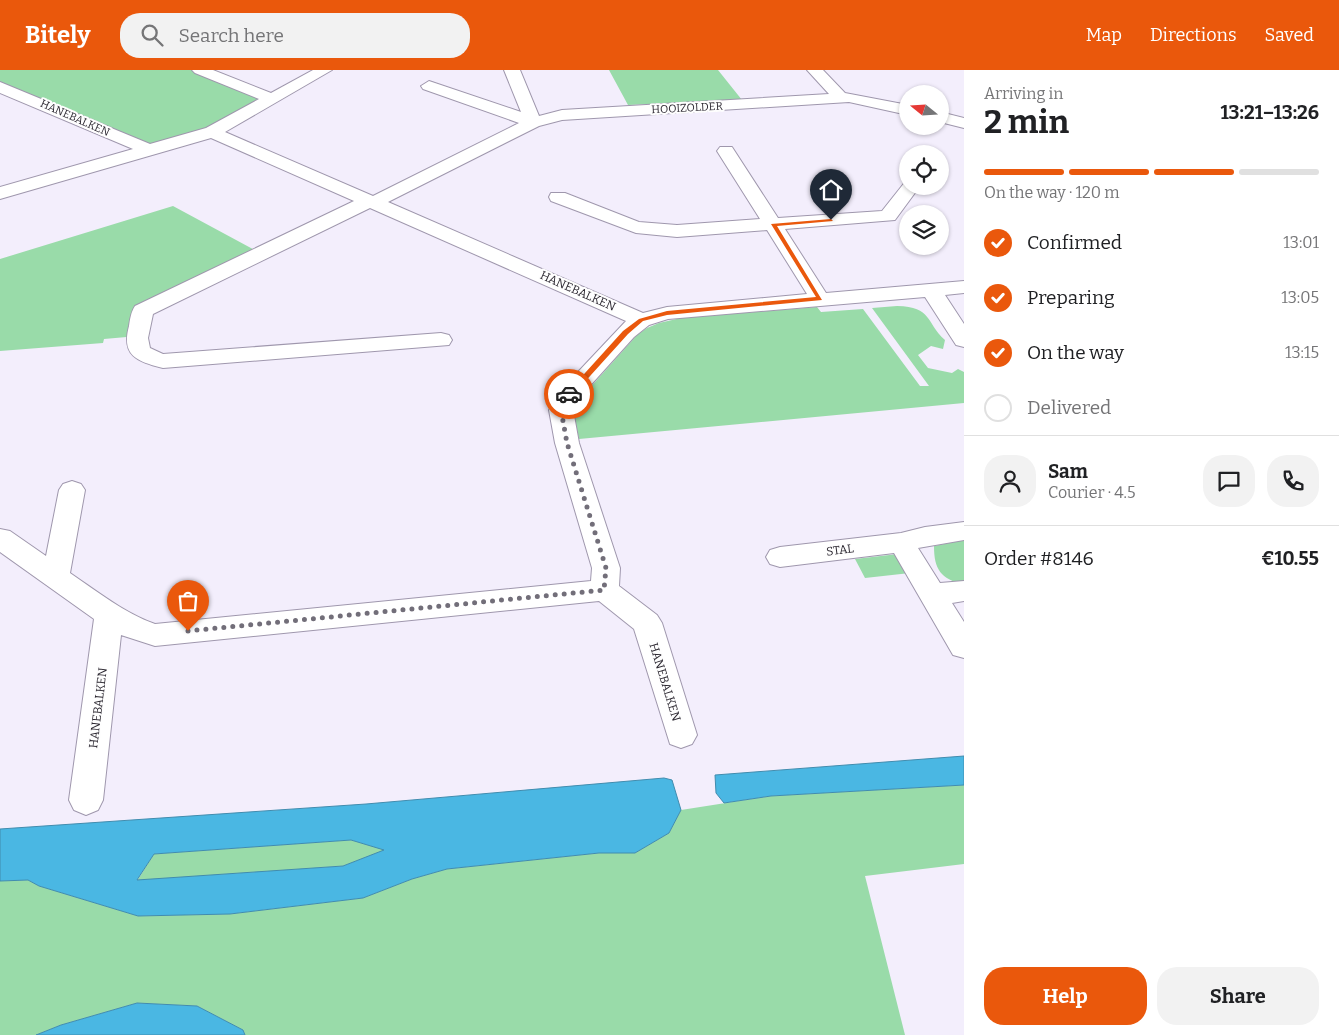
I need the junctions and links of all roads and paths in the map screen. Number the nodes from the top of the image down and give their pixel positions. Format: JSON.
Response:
{"nodes":[{"id":1,"x":200,"y":70,"type":"edge"},
{"id":2,"x":324,"y":70,"type":"edge"},
{"id":3,"x":512,"y":70,"type":"edge"},
{"id":4,"x":815,"y":70,"type":"edge"},
{"id":5,"x":429,"y":86,"type":"dead end"},
{"id":6,"x":0,"y":87,"type":"edge"},
{"id":7,"x":841,"y":98,"type":"junction"},
{"id":8,"x":272,"y":99,"type":"junction"},
{"id":9,"x":899,"y":108,"type":"edge"},
{"id":10,"x":949,"y":119,"type":"edge"},
{"id":11,"x":533,"y":122,"type":"junction"},
{"id":12,"x":964,"y":123,"type":"edge"},
{"id":13,"x":212,"y":132,"type":"junction"},
{"id":14,"x":149,"y":150,"type":"junction"},
{"id":15,"x":726,"y":152,"type":"dead end"},
{"id":16,"x":0,"y":193,"type":"edge"},
{"id":17,"x":904,"y":195,"type":"edge"},
{"id":18,"x":558,"y":197,"type":"dead end"},
{"id":19,"x":371,"y":202,"type":"junction"},
{"id":20,"x":774,"y":224,"type":"junction"},
{"id":21,"x":964,"y":287,"type":"edge"},
{"id":22,"x":931,"y":290,"type":"junction"},
{"id":23,"x":820,"y":299,"type":"junction"},
{"id":24,"x":641,"y":320,"type":"junction"},
{"id":25,"x":441,"y":340,"type":"dead end"},
{"id":26,"x":964,"y":340,"type":"edge"},
{"id":27,"x":72,"y":490,"type":"dead end"},
{"id":28,"x":964,"y":531,"type":"edge"},
{"id":29,"x":0,"y":538,"type":"edge"},
{"id":30,"x":901,"y":543,"type":"junction"},
{"id":31,"x":780,"y":557,"type":"dead end"},
{"id":32,"x":56,"y":576,"type":"junction"},
{"id":33,"x":604,"y":590,"type":"junction"},
{"id":34,"x":964,"y":590,"type":"edge"},
{"id":35,"x":932,"y":594,"type":"junction"},
{"id":36,"x":110,"y":615,"type":"junction"},
{"id":37,"x":964,"y":647,"type":"edge"},
{"id":38,"x":681,"y":735,"type":"dead end"},
{"id":39,"x":86,"y":800,"type":"dead end"}],
"edges":[{"from":1,"to":8,"type":"street"},
{"from":2,"to":8,"type":"street"},
{"from":3,"to":11,"type":"street"},
{"from":4,"to":7,"type":"street"},
{"from":5,"to":11,"type":"street"},
{"from":6,"to":14,"type":"street","name":"HANEBALKEN"},
{"from":7,"to":9,"type":"street","name":"HOOIZOLDER"},
{"from":7,"to":11,"type":"street","name":"HOOIZOLDER"},
{"from":8,"to":13,"type":"street"},
{"from":10,"to":12,"type":"street"},
{"from":11,"to":19,"type":"street","name":"HOOIZOLDER"},
{"from":13,"to":14,"type":"street"},
{"from":13,"to":19,"type":"street","name":"HANEBALKEN"},
{"from":14,"to":16,"type":"street"},
{"from":15,"to":20,"type":"street"},
{"from":17,"to":20,"type":"street"},
{"from":18,"to":20,"type":"street"},
{"from":19,"to":24,"type":"street","name":"HANEBALKEN"},
{"from":19,"to":25,"type":"street"},
{"from":20,"to":23,"type":"street"},
{"from":21,"to":22,"type":"street"},
{"from":22,"to":23,"type":"street"},
{"from":22,"to":26,"type":"street"},
{"from":23,"to":24,"type":"street"},
{"from":24,"to":33,"type":"street"},
{"from":27,"to":32,"type":"street"},
{"from":28,"to":30,"type":"street","name":"STAL"},
{"from":29,"to":32,"type":"street"},
{"from":30,"to":31,"type":"street","name":"STAL"},
{"from":30,"to":35,"type":"street"},
{"from":32,"to":36,"type":"street"},
{"from":33,"to":36,"type":"street"},
{"from":33,"to":38,"type":"street","name":"HANEBALKEN"},
{"from":34,"to":35,"type":"street"},
{"from":35,"to":37,"type":"street"},
{"from":36,"to":39,"type":"street","name":"HANEBALKEN"}]}
